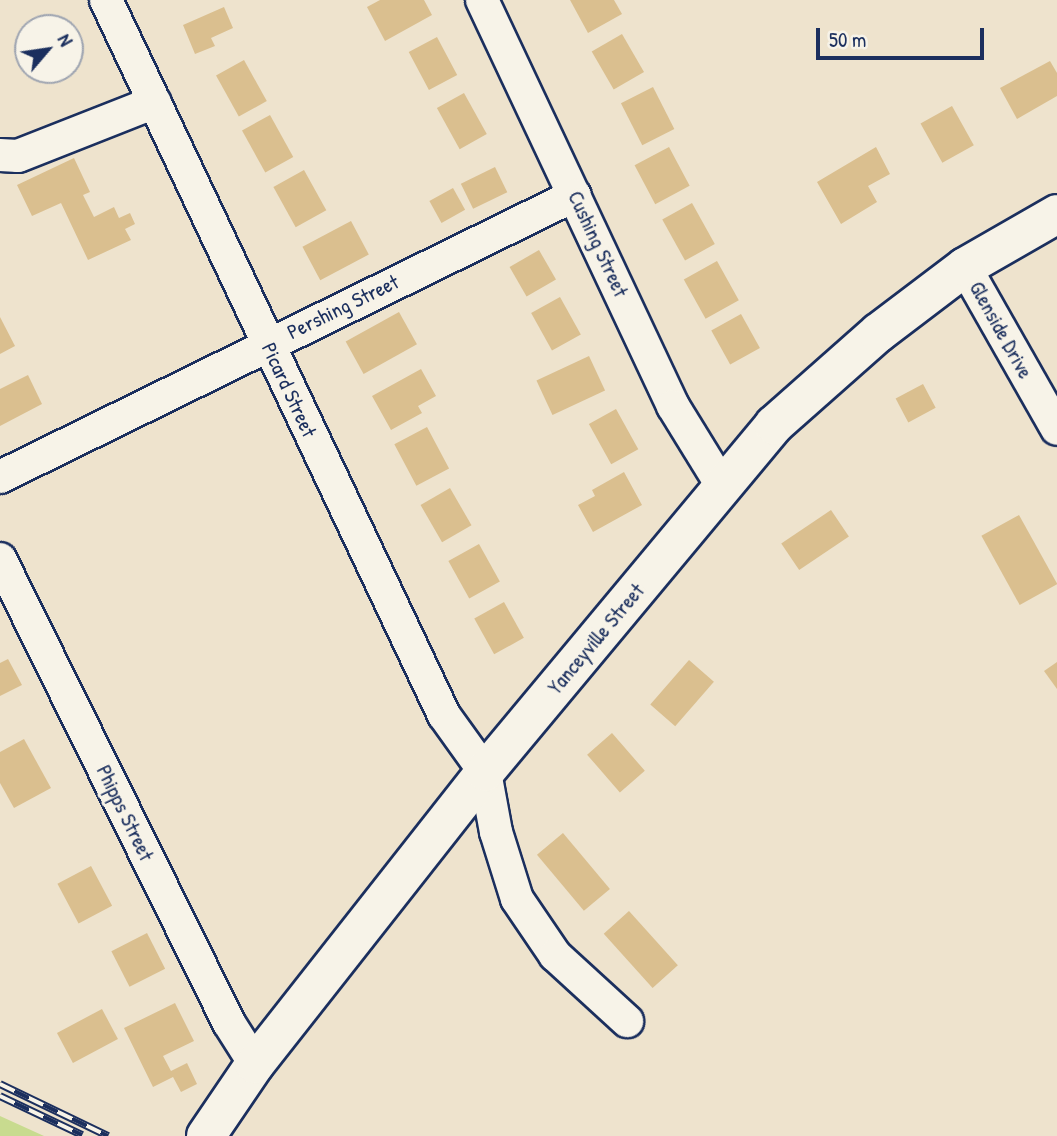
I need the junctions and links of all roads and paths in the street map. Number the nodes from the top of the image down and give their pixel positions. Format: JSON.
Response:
{"nodes":[{"id":1,"x":106,"y":0,"type":"edge"},
{"id":2,"x":482,"y":0,"type":"edge"},
{"id":3,"x":155,"y":102,"type":"junction"},
{"id":4,"x":0,"y":155,"type":"edge"},
{"id":5,"x":575,"y":195,"type":"junction"},
{"id":6,"x":1057,"y":214,"type":"edge"},
{"id":7,"x":965,"y":267,"type":"junction"},
{"id":8,"x":268,"y":344,"type":"junction"},
{"id":9,"x":1048,"y":390,"type":"edge"},
{"id":10,"x":1057,"y":429,"type":"edge"},
{"id":11,"x":0,"y":477,"type":"edge"},
{"id":12,"x":721,"y":484,"type":"junction"},
{"id":13,"x":0,"y":559,"type":"edge"},
{"id":14,"x":485,"y":772,"type":"junction"},
{"id":15,"x":627,"y":1021,"type":"dead end"},
{"id":16,"x":255,"y":1064,"type":"junction"},
{"id":17,"x":206,"y":1136,"type":"edge"}],
"edges":[{"from":1,"to":3,"type":"street","name":"Picard Street"},
{"from":2,"to":5,"type":"street","name":"Cushing Street"},
{"from":3,"to":4,"type":"street"},
{"from":3,"to":8,"type":"street","name":"Picard Street"},
{"from":5,"to":8,"type":"street","name":"Pershing Street"},
{"from":5,"to":12,"type":"street","name":"Cushing Street"},
{"from":6,"to":7,"type":"main road","name":"Yanceyville Street"},
{"from":7,"to":9,"type":"street","name":"Glenside Drive"},
{"from":7,"to":12,"type":"main road","name":"Yanceyville Street"},
{"from":8,"to":11,"type":"street","name":"Pershing Street"},
{"from":8,"to":14,"type":"street","name":"Picard Street"},
{"from":9,"to":10,"type":"street","name":"Glenside Drive"},
{"from":12,"to":14,"type":"main road","name":"Yanceyville Street"},
{"from":13,"to":16,"type":"street","name":"Phipps Street"},
{"from":14,"to":15,"type":"street"},
{"from":14,"to":16,"type":"main road","name":"Yanceyville Street"},
{"from":16,"to":17,"type":"main road","name":"Yanceyville Street"}]}
